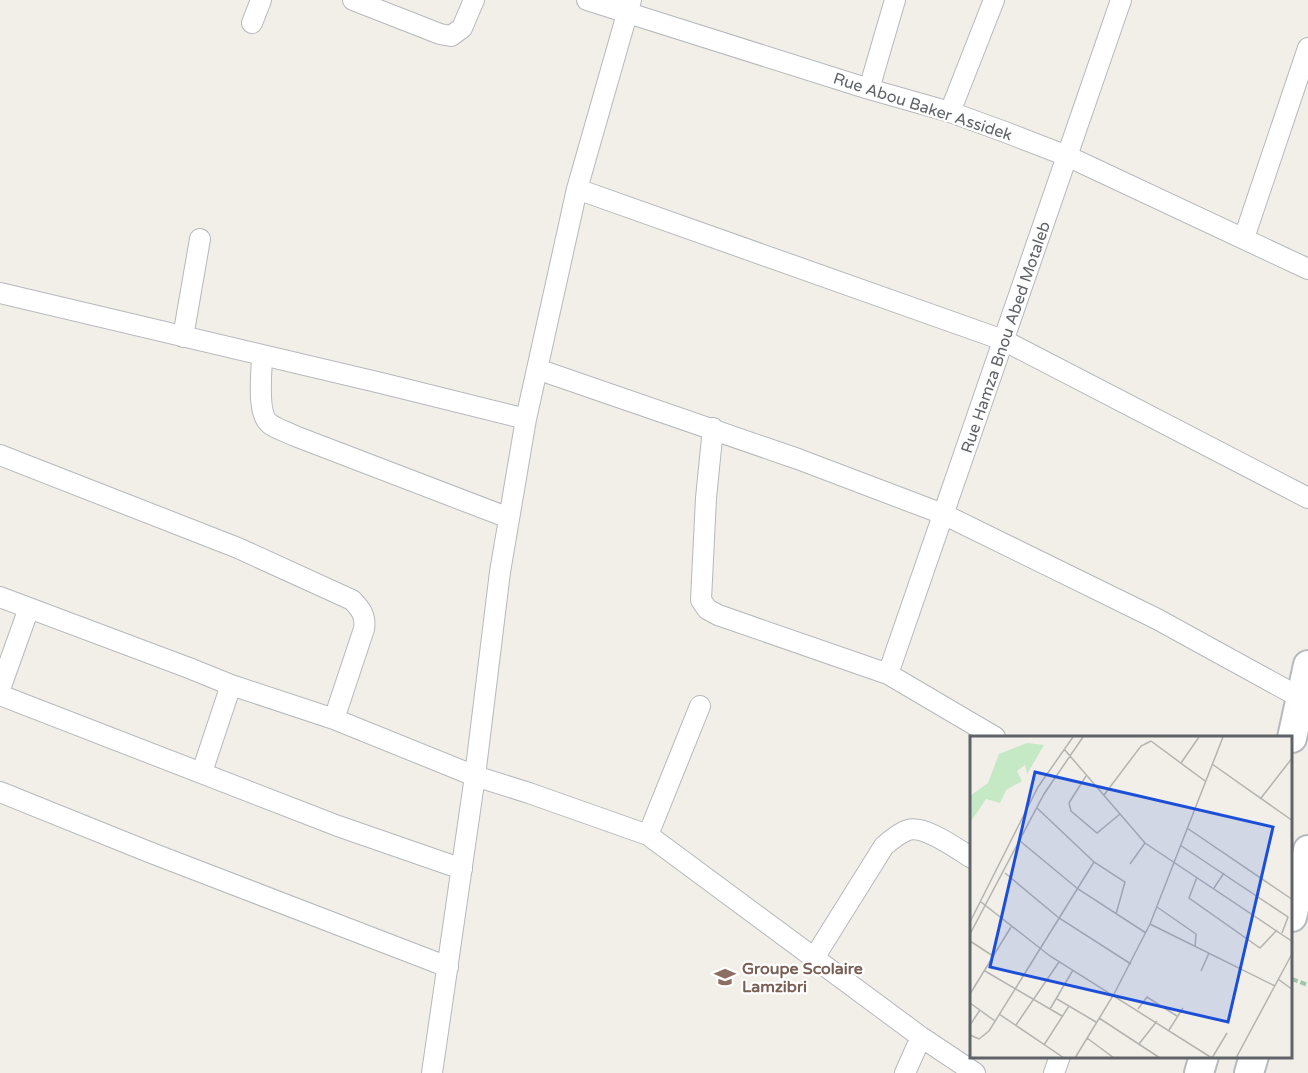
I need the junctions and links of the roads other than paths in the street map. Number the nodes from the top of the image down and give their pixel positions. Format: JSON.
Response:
{"nodes":[{"id":1,"x":261,"y":0,"type":"edge"},
{"id":2,"x":353,"y":0,"type":"edge"},
{"id":3,"x":474,"y":0,"type":"edge"},
{"id":4,"x":587,"y":0,"type":"edge"},
{"id":5,"x":896,"y":0,"type":"edge"},
{"id":6,"x":994,"y":0,"type":"edge"},
{"id":7,"x":1121,"y":0,"type":"edge"},
{"id":8,"x":628,"y":7,"type":"edge"},
{"id":9,"x":252,"y":23,"type":"dead end"},
{"id":10,"x":1307,"y":58,"type":"edge"},
{"id":11,"x":869,"y":89,"type":"junction"},
{"id":12,"x":950,"y":112,"type":"junction"},
{"id":13,"x":1067,"y":156,"type":"junction"},
{"id":14,"x":577,"y":189,"type":"junction"},
{"id":15,"x":1244,"y":238,"type":"junction"},
{"id":16,"x":200,"y":239,"type":"dead end"},
{"id":17,"x":1308,"y":269,"type":"edge"},
{"id":18,"x":0,"y":293,"type":"edge"},
{"id":19,"x":183,"y":337,"type":"junction"},
{"id":20,"x":1003,"y":340,"type":"junction"},
{"id":21,"x":262,"y":355,"type":"junction"},
{"id":22,"x":537,"y":369,"type":"junction"},
{"id":23,"x":526,"y":419,"type":"junction"},
{"id":24,"x":713,"y":428,"type":"junction"},
{"id":25,"x":0,"y":455,"type":"edge"},
{"id":26,"x":1308,"y":498,"type":"edge"},
{"id":27,"x":943,"y":514,"type":"junction"},
{"id":28,"x":509,"y":518,"type":"junction"},
{"id":29,"x":0,"y":597,"type":"edge"},
{"id":30,"x":29,"y":608,"type":"junction"},
{"id":31,"x":1308,"y":666,"type":"edge"},
{"id":32,"x":888,"y":674,"type":"junction"},
{"id":33,"x":231,"y":685,"type":"junction"},
{"id":34,"x":0,"y":689,"type":"edge"},
{"id":35,"x":0,"y":695,"type":"edge"},
{"id":36,"x":1301,"y":698,"type":"junction"},
{"id":37,"x":700,"y":706,"type":"dead end"},
{"id":38,"x":334,"y":719,"type":"junction"},
{"id":39,"x":993,"y":736,"type":"edge"},
{"id":40,"x":1292,"y":736,"type":"edge"},
{"id":41,"x":202,"y":772,"type":"junction"},
{"id":42,"x":475,"y":776,"type":"junction"},
{"id":43,"x":0,"y":792,"type":"edge"},
{"id":44,"x":648,"y":835,"type":"junction"},
{"id":45,"x":1308,"y":850,"type":"edge"},
{"id":46,"x":970,"y":857,"type":"edge"},
{"id":47,"x":462,"y":869,"type":"junction"},
{"id":48,"x":1293,"y":913,"type":"edge"},
{"id":49,"x":814,"y":958,"type":"junction"},
{"id":50,"x":448,"y":967,"type":"junction"},
{"id":51,"x":921,"y":1037,"type":"junction"},
{"id":52,"x":1059,"y":1058,"type":"edge"},
{"id":53,"x":1203,"y":1058,"type":"edge"},
{"id":54,"x":1253,"y":1058,"type":"edge"},
{"id":55,"x":432,"y":1073,"type":"edge"},
{"id":56,"x":905,"y":1073,"type":"edge"},
{"id":57,"x":975,"y":1073,"type":"edge"},
{"id":58,"x":1053,"y":1073,"type":"edge"},
{"id":59,"x":1199,"y":1073,"type":"edge"},
{"id":60,"x":1249,"y":1073,"type":"edge"}],
"edges":[{"from":1,"to":9,"type":"street"},
{"from":2,"to":3,"type":"street"},
{"from":4,"to":8,"type":"street","name":"Rue Abou Baker Assidek"},
{"from":5,"to":11,"type":"street"},
{"from":6,"to":12,"type":"street"},
{"from":7,"to":13,"type":"street","name":"Rue Hamza Bnou Abed Motaleb"},
{"from":8,"to":11,"type":"street","name":"Rue Abou Baker Assidek"},
{"from":8,"to":14,"type":"street"},
{"from":10,"to":15,"type":"street"},
{"from":11,"to":12,"type":"street","name":"Rue Abou Baker Assidek"},
{"from":12,"to":13,"type":"street","name":"Rue Abou Baker Assidek"},
{"from":13,"to":15,"type":"street","name":"Rue Abou Baker Assidek"},
{"from":13,"to":20,"type":"street","name":"Rue Hamza Bnou Abed Motaleb"},
{"from":14,"to":20,"type":"street"},
{"from":14,"to":22,"type":"street"},
{"from":15,"to":17,"type":"street","name":"Rue Abou Baker Assidek"},
{"from":16,"to":19,"type":"street"},
{"from":18,"to":19,"type":"street"},
{"from":19,"to":21,"type":"street"},
{"from":20,"to":26,"type":"street"},
{"from":20,"to":27,"type":"street","name":"Rue Hamza Bnou Abed Motaleb"},
{"from":21,"to":23,"type":"street"},
{"from":21,"to":28,"type":"street"},
{"from":22,"to":23,"type":"street"},
{"from":22,"to":24,"type":"street"},
{"from":23,"to":28,"type":"street"},
{"from":24,"to":27,"type":"street"},
{"from":24,"to":32,"type":"street"},
{"from":25,"to":38,"type":"street"},
{"from":27,"to":32,"type":"street","name":"Rue Hamza Bnou Abed Motaleb"},
{"from":27,"to":36,"type":"street"},
{"from":28,"to":42,"type":"street"},
{"from":29,"to":30,"type":"street"},
{"from":30,"to":33,"type":"street"},
{"from":30,"to":34,"type":"street"},
{"from":31,"to":36,"type":"street"},
{"from":32,"to":39,"type":"street"},
{"from":33,"to":38,"type":"street"},
{"from":33,"to":41,"type":"street"},
{"from":35,"to":41,"type":"street"},
{"from":36,"to":40,"type":"street"},
{"from":37,"to":44,"type":"street"},
{"from":38,"to":42,"type":"street"},
{"from":41,"to":47,"type":"street"},
{"from":42,"to":44,"type":"street"},
{"from":42,"to":47,"type":"street"},
{"from":43,"to":50,"type":"street"},
{"from":44,"to":49,"type":"street"},
{"from":45,"to":48,"type":"street"},
{"from":46,"to":49,"type":"street"},
{"from":47,"to":50,"type":"street"},
{"from":49,"to":51,"type":"street"},
{"from":50,"to":55,"type":"street"},
{"from":51,"to":56,"type":"street"},
{"from":51,"to":57,"type":"street"},
{"from":52,"to":58,"type":"street"},
{"from":53,"to":59,"type":"street"},
{"from":54,"to":60,"type":"street"}]}
